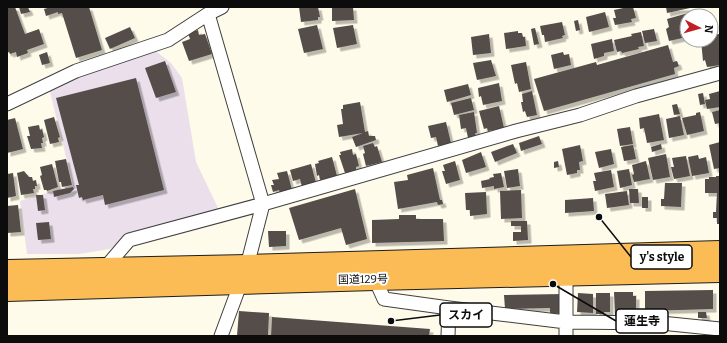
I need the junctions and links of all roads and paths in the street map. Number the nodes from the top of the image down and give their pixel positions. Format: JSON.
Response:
{"nodes":[{"id":1,"x":222,"y":7,"type":"edge"},
{"id":2,"x":208,"y":14,"type":"junction"},
{"id":3,"x":720,"y":73,"type":"edge"},
{"id":4,"x":7,"y":104,"type":"edge"},
{"id":5,"x":263,"y":204,"type":"junction"},
{"id":6,"x":720,"y":252,"type":"edge"},
{"id":7,"x":105,"y":268,"type":"junction"},
{"id":8,"x":7,"y":271,"type":"edge"},
{"id":9,"x":720,"y":271,"type":"edge"},
{"id":10,"x":243,"y":275,"type":"junction"},
{"id":11,"x":566,"y":275,"type":"junction"},
{"id":12,"x":375,"y":279,"type":"junction"},
{"id":13,"x":7,"y":290,"type":"edge"},
{"id":14,"x":449,"y":308,"type":"junction"},
{"id":15,"x":566,"y":322,"type":"junction"},
{"id":16,"x":720,"y":329,"type":"edge"},
{"id":17,"x":221,"y":336,"type":"edge"},
{"id":18,"x":448,"y":336,"type":"edge"},
{"id":19,"x":566,"y":336,"type":"edge"}],
"edges":[{"from":1,"to":2,"type":"street"},
{"from":2,"to":4,"type":"street"},
{"from":2,"to":5,"type":"street"},
{"from":3,"to":5,"type":"street"},
{"from":5,"to":7,"type":"street"},
{"from":5,"to":10,"type":"street"},
{"from":6,"to":10,"type":"highway","name":"国道129号"},
{"from":7,"to":8,"type":"highway","name":"国道129号"},
{"from":7,"to":10,"type":"highway","name":"国道129号"},
{"from":9,"to":11,"type":"highway","name":"国道129号"},
{"from":10,"to":12,"type":"highway","name":"国道129号"},
{"from":10,"to":13,"type":"highway","name":"国道129号"},
{"from":10,"to":17,"type":"street"},
{"from":11,"to":12,"type":"highway","name":"国道129号"},
{"from":11,"to":15,"type":"street"},
{"from":12,"to":14,"type":"street"},
{"from":14,"to":15,"type":"street"},
{"from":14,"to":18,"type":"street"},
{"from":15,"to":16,"type":"street"},
{"from":15,"to":19,"type":"street"}]}
